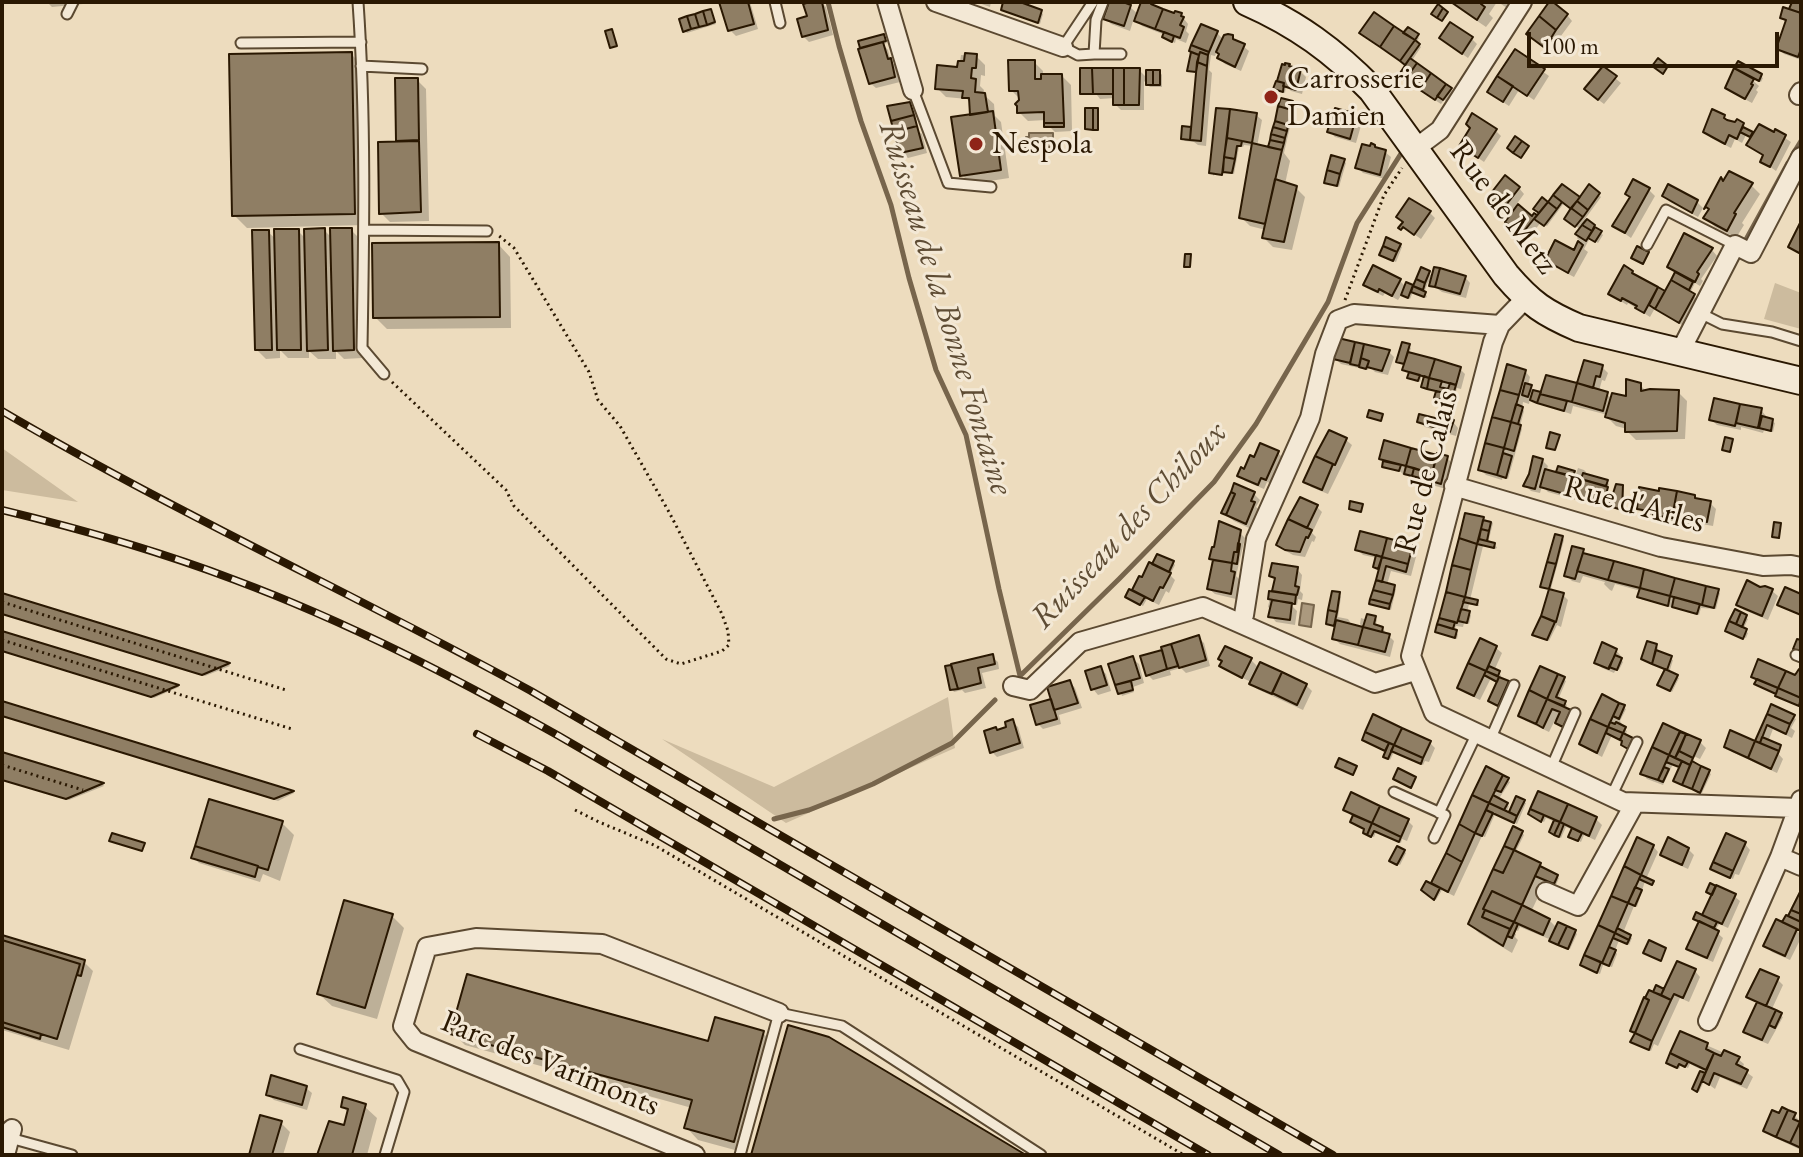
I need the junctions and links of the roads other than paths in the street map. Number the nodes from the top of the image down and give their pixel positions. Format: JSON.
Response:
{"nodes":[{"id":1,"x":73,"y":2,"type":"edge"},
{"id":2,"x":358,"y":2,"type":"edge"},
{"id":3,"x":775,"y":2,"type":"edge"},
{"id":4,"x":887,"y":2,"type":"edge"},
{"id":5,"x":936,"y":2,"type":"edge"},
{"id":6,"x":1093,"y":2,"type":"edge"},
{"id":7,"x":1103,"y":2,"type":"edge"},
{"id":8,"x":1247,"y":2,"type":"edge"},
{"id":9,"x":1522,"y":2,"type":"edge"},
{"id":10,"x":67,"y":14,"type":"dead end"},
{"id":11,"x":780,"y":23,"type":"dead end"},
{"id":12,"x":361,"y":42,"type":"junction"},
{"id":13,"x":241,"y":43,"type":"dead end"},
{"id":14,"x":1063,"y":47,"type":"junction"},
{"id":15,"x":1094,"y":54,"type":"junction"},
{"id":16,"x":1121,"y":54,"type":"dead end"},
{"id":17,"x":361,"y":66,"type":"junction"},
{"id":18,"x":422,"y":69,"type":"dead end"},
{"id":19,"x":913,"y":90,"type":"joint"},
{"id":20,"x":1416,"y":148,"type":"junction"},
{"id":21,"x":1801,"y":157,"type":"edge"},
{"id":22,"x":991,"y":187,"type":"dead end"},
{"id":23,"x":364,"y":230,"type":"junction"},
{"id":24,"x":487,"y":231,"type":"road end"},
{"id":25,"x":1647,"y":245,"type":"dead end"},
{"id":26,"x":1735,"y":245,"type":"junction"},
{"id":27,"x":1526,"y":298,"type":"junction"},
{"id":28,"x":1700,"y":313,"type":"junction"},
{"id":29,"x":1500,"y":325,"type":"junction"},
{"id":30,"x":1801,"y":341,"type":"edge"},
{"id":31,"x":1682,"y":353,"type":"junction"},
{"id":32,"x":384,"y":374,"type":"road end"},
{"id":33,"x":1801,"y":381,"type":"edge"},
{"id":34,"x":1454,"y":486,"type":"junction"},
{"id":35,"x":1801,"y":567,"type":"edge"},
{"id":36,"x":1240,"y":622,"type":"junction"},
{"id":37,"x":1415,"y":671,"type":"junction"},
{"id":38,"x":1514,"y":685,"type":"dead end"},
{"id":39,"x":1013,"y":686,"type":"dead end"},
{"id":40,"x":1575,"y":713,"type":"dead end"},
{"id":41,"x":1484,"y":736,"type":"junction"},
{"id":42,"x":1637,"y":742,"type":"dead end"},
{"id":43,"x":1551,"y":768,"type":"junction"},
{"id":44,"x":1394,"y":792,"type":"dead end"},
{"id":45,"x":1611,"y":797,"type":"junction"},
{"id":46,"x":1635,"y":803,"type":"junction"},
{"id":47,"x":1799,"y":804,"type":"edge"},
{"id":48,"x":1439,"y":813,"type":"junction"},
{"id":49,"x":1434,"y":838,"type":"dead end"},
{"id":50,"x":1780,"y":857,"type":"junction"},
{"id":51,"x":1801,"y":866,"type":"edge"},
{"id":52,"x":1546,"y":892,"type":"dead end"},
{"id":53,"x":779,"y":1013,"type":"junction"},
{"id":54,"x":1708,"y":1021,"type":"dead end"},
{"id":55,"x":300,"y":1049,"type":"dead end"},
{"id":56,"x":9,"y":1141,"type":"edge"},
{"id":57,"x":72,"y":1155,"type":"edge"},
{"id":58,"x":385,"y":1155,"type":"edge"},
{"id":59,"x":695,"y":1155,"type":"edge"},
{"id":60,"x":740,"y":1155,"type":"edge"},
{"id":61,"x":1041,"y":1155,"type":"edge"}],
"edges":[{"from":1,"to":10,"type":"lane"},
{"from":2,"to":12,"type":"lane"},
{"from":3,"to":11,"type":"lane"},
{"from":4,"to":19,"type":"street"},
{"from":5,"to":14,"type":"street"},
{"from":6,"to":14,"type":"lane"},
{"from":7,"to":15,"type":"lane"},
{"from":8,"to":20,"type":"street","name":"Rue de Metz"},
{"from":9,"to":20,"type":"street"},
{"from":12,"to":13,"type":"lane"},
{"from":12,"to":17,"type":"lane"},
{"from":14,"to":15,"type":"lane"},
{"from":15,"to":16,"type":"lane"},
{"from":17,"to":18,"type":"lane"},
{"from":17,"to":23,"type":"lane"},
{"from":19,"to":22,"type":"lane"},
{"from":20,"to":27,"type":"street","name":"Rue de Metz"},
{"from":21,"to":26,"type":"street"},
{"from":23,"to":24,"type":"lane"},
{"from":23,"to":32,"type":"lane"},
{"from":25,"to":26,"type":"lane"},
{"from":26,"to":28,"type":"street"},
{"from":27,"to":29,"type":"street","name":"Rue de Calais"},
{"from":27,"to":31,"type":"street","name":"Rue de Metz"},
{"from":28,"to":30,"type":"lane"},
{"from":28,"to":31,"type":"street"},
{"from":29,"to":34,"type":"street","name":"Rue de Calais"},
{"from":29,"to":36,"type":"street"},
{"from":31,"to":33,"type":"street","name":"Rue de Metz"},
{"from":34,"to":35,"type":"street","name":"Rue d'Arles"},
{"from":34,"to":37,"type":"street","name":"Rue de Calais"},
{"from":36,"to":37,"type":"street"},
{"from":36,"to":39,"type":"street"},
{"from":37,"to":41,"type":"street"},
{"from":38,"to":41,"type":"lane"},
{"from":40,"to":43,"type":"lane"},
{"from":41,"to":43,"type":"street"},
{"from":41,"to":48,"type":"lane"},
{"from":42,"to":45,"type":"lane"},
{"from":43,"to":45,"type":"street"},
{"from":44,"to":48,"type":"lane"},
{"from":45,"to":46,"type":"street"},
{"from":46,"to":47,"type":"street"},
{"from":46,"to":52,"type":"street"},
{"from":47,"to":50,"type":"street"},
{"from":48,"to":49,"type":"lane"},
{"from":50,"to":51,"type":"street"},
{"from":50,"to":54,"type":"street"},
{"from":53,"to":59,"type":"street","name":"Parc des Varimonts"},
{"from":53,"to":60,"type":"lane"},
{"from":53,"to":61,"type":"lane"},
{"from":55,"to":58,"type":"lane"},
{"from":56,"to":57,"type":"lane"}]}
